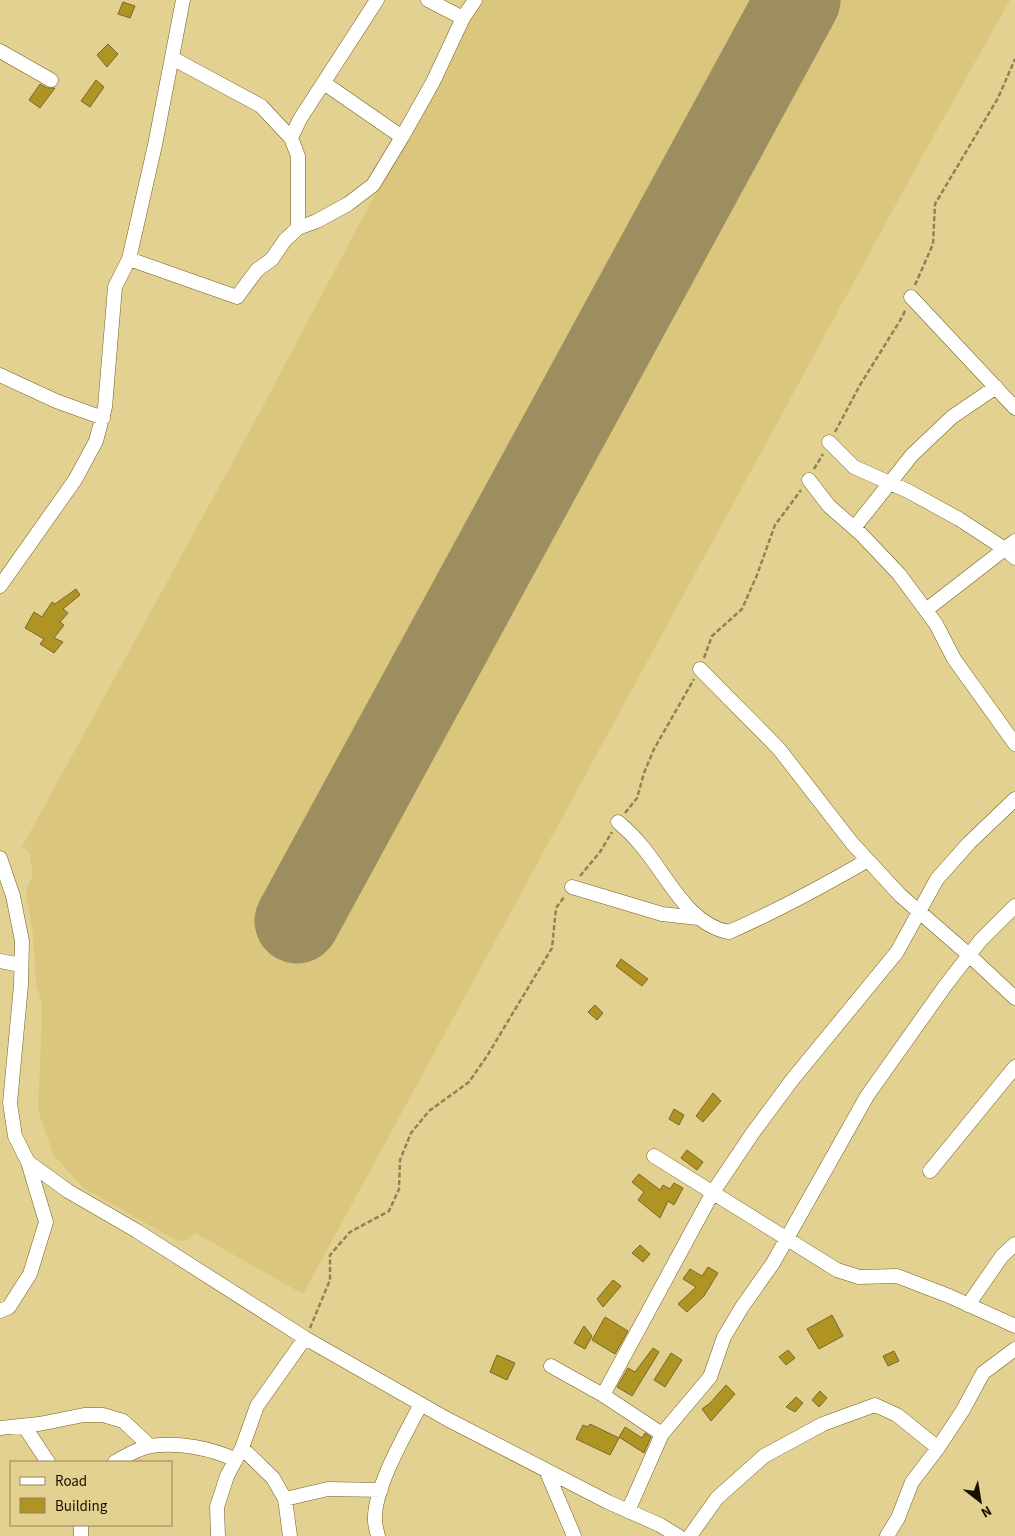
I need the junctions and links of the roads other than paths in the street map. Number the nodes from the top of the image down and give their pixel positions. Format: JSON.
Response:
{"nodes":[{"id":1,"x":183,"y":0,"type":"edge"},
{"id":2,"x":377,"y":0,"type":"edge"},
{"id":3,"x":428,"y":0,"type":"edge"},
{"id":4,"x":475,"y":0,"type":"edge"},
{"id":5,"x":463,"y":18,"type":"junction"},
{"id":6,"x":0,"y":51,"type":"edge"},
{"id":7,"x":172,"y":58,"type":"junction"},
{"id":8,"x":51,"y":80,"type":"dead end"},
{"id":9,"x":324,"y":83,"type":"junction"},
{"id":10,"x":402,"y":137,"type":"junction"},
{"id":11,"x":291,"y":138,"type":"junction"},
{"id":12,"x":298,"y":228,"type":"junction"},
{"id":13,"x":129,"y":259,"type":"junction"},
{"id":14,"x":911,"y":297,"type":"road end"},
{"id":15,"x":0,"y":376,"type":"edge"},
{"id":16,"x":996,"y":387,"type":"junction"},
{"id":17,"x":1015,"y":408,"type":"edge"},
{"id":18,"x":103,"y":418,"type":"junction"},
{"id":19,"x":829,"y":442,"type":"road end"},
{"id":20,"x":809,"y":480,"type":"road end"},
{"id":21,"x":890,"y":482,"type":"junction"},
{"id":22,"x":854,"y":528,"type":"junction"},
{"id":23,"x":1012,"y":549,"type":"edge"},
{"id":24,"x":0,"y":586,"type":"edge"},
{"id":25,"x":926,"y":610,"type":"junction"},
{"id":26,"x":700,"y":669,"type":"road end"},
{"id":27,"x":1015,"y":744,"type":"edge"},
{"id":28,"x":1015,"y":799,"type":"edge"},
{"id":29,"x":618,"y":822,"type":"road end"},
{"id":30,"x":0,"y":858,"type":"edge"},
{"id":31,"x":868,"y":860,"type":"junction"},
{"id":32,"x":572,"y":887,"type":"road end"},
{"id":33,"x":1015,"y":906,"type":"edge"},
{"id":34,"x":919,"y":911,"type":"junction"},
{"id":35,"x":698,"y":918,"type":"junction"},
{"id":36,"x":969,"y":955,"type":"junction"},
{"id":37,"x":0,"y":961,"type":"edge"},
{"id":38,"x":21,"y":965,"type":"junction"},
{"id":39,"x":1015,"y":998,"type":"edge"},
{"id":40,"x":1015,"y":1067,"type":"edge"},
{"id":41,"x":654,"y":1156,"type":"dead end"},
{"id":42,"x":28,"y":1162,"type":"junction"},
{"id":43,"x":930,"y":1171,"type":"dead end"},
{"id":44,"x":713,"y":1192,"type":"junction"},
{"id":45,"x":787,"y":1239,"type":"junction"},
{"id":46,"x":1015,"y":1244,"type":"edge"},
{"id":47,"x":968,"y":1305,"type":"junction"},
{"id":48,"x":0,"y":1311,"type":"edge"},
{"id":49,"x":1015,"y":1326,"type":"edge"},
{"id":50,"x":305,"y":1338,"type":"junction"},
{"id":51,"x":1015,"y":1349,"type":"edge"},
{"id":52,"x":551,"y":1366,"type":"dead end"},
{"id":53,"x":603,"y":1395,"type":"junction"},
{"id":54,"x":421,"y":1404,"type":"junction"},
{"id":55,"x":24,"y":1426,"type":"junction"},
{"id":56,"x":0,"y":1428,"type":"edge"},
{"id":57,"x":662,"y":1434,"type":"junction"},
{"id":58,"x":150,"y":1446,"type":"junction"},
{"id":59,"x":938,"y":1448,"type":"junction"},
{"id":60,"x":239,"y":1454,"type":"junction"},
{"id":61,"x":47,"y":1461,"type":"edge"},
{"id":62,"x":117,"y":1461,"type":"edge"},
{"id":63,"x":546,"y":1470,"type":"junction"},
{"id":64,"x":381,"y":1490,"type":"junction"},
{"id":65,"x":285,"y":1499,"type":"junction"},
{"id":66,"x":628,"y":1511,"type":"junction"},
{"id":67,"x":218,"y":1536,"type":"edge"},
{"id":68,"x":290,"y":1536,"type":"edge"},
{"id":69,"x":378,"y":1536,"type":"edge"},
{"id":70,"x":574,"y":1536,"type":"edge"},
{"id":71,"x":678,"y":1536,"type":"edge"},
{"id":72,"x":690,"y":1536,"type":"edge"},
{"id":73,"x":887,"y":1536,"type":"edge"}],
"edges":[{"from":1,"to":7,"type":"street"},
{"from":2,"to":9,"type":"street"},
{"from":3,"to":5,"type":"street"},
{"from":4,"to":5,"type":"street"},
{"from":5,"to":10,"type":"street"},
{"from":6,"to":8,"type":"street"},
{"from":7,"to":11,"type":"street"},
{"from":7,"to":13,"type":"street"},
{"from":9,"to":10,"type":"street"},
{"from":9,"to":11,"type":"street"},
{"from":10,"to":12,"type":"street"},
{"from":11,"to":12,"type":"street"},
{"from":12,"to":13,"type":"street"},
{"from":13,"to":18,"type":"street"},
{"from":14,"to":16,"type":"street"},
{"from":15,"to":18,"type":"street"},
{"from":16,"to":17,"type":"street"},
{"from":16,"to":21,"type":"street"},
{"from":18,"to":24,"type":"street"},
{"from":19,"to":21,"type":"street"},
{"from":20,"to":22,"type":"street"},
{"from":21,"to":22,"type":"street"},
{"from":21,"to":23,"type":"street"},
{"from":22,"to":25,"type":"street"},
{"from":23,"to":25,"type":"street"},
{"from":25,"to":27,"type":"street"},
{"from":26,"to":31,"type":"street"},
{"from":28,"to":34,"type":"street"},
{"from":29,"to":35,"type":"street"},
{"from":30,"to":38,"type":"street"},
{"from":31,"to":34,"type":"street"},
{"from":31,"to":35,"type":"street"},
{"from":32,"to":35,"type":"street"},
{"from":33,"to":36,"type":"street"},
{"from":34,"to":36,"type":"street"},
{"from":34,"to":44,"type":"street"},
{"from":36,"to":39,"type":"street"},
{"from":36,"to":45,"type":"street"},
{"from":37,"to":38,"type":"street"},
{"from":38,"to":42,"type":"street"},
{"from":40,"to":43,"type":"street"},
{"from":41,"to":44,"type":"street"},
{"from":42,"to":48,"type":"street"},
{"from":42,"to":50,"type":"street"},
{"from":44,"to":45,"type":"street"},
{"from":44,"to":53,"type":"street"},
{"from":45,"to":47,"type":"street"},
{"from":45,"to":57,"type":"street"},
{"from":46,"to":47,"type":"street"},
{"from":47,"to":49,"type":"street"},
{"from":50,"to":54,"type":"street"},
{"from":50,"to":60,"type":"street"},
{"from":51,"to":59,"type":"street"},
{"from":52,"to":53,"type":"street"},
{"from":53,"to":57,"type":"street"},
{"from":54,"to":63,"type":"street"},
{"from":54,"to":64,"type":"street"},
{"from":55,"to":56,"type":"street"},
{"from":55,"to":58,"type":"street"},
{"from":55,"to":61,"type":"street"},
{"from":57,"to":66,"type":"street"},
{"from":58,"to":60,"type":"street"},
{"from":58,"to":62,"type":"street"},
{"from":59,"to":72,"type":"street"},
{"from":59,"to":73,"type":"street"},
{"from":60,"to":65,"type":"street"},
{"from":60,"to":67,"type":"street"},
{"from":63,"to":66,"type":"street"},
{"from":63,"to":70,"type":"street"},
{"from":64,"to":65,"type":"street"},
{"from":64,"to":69,"type":"street"},
{"from":65,"to":68,"type":"street"},
{"from":66,"to":71,"type":"street"}]}
